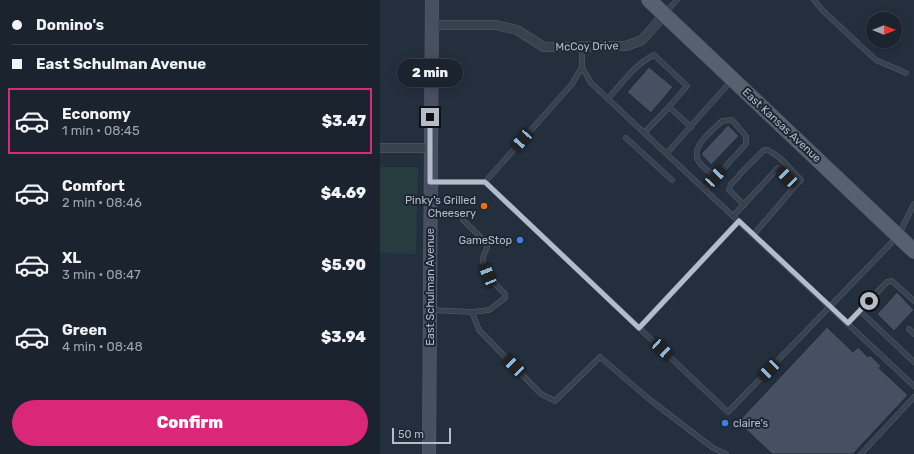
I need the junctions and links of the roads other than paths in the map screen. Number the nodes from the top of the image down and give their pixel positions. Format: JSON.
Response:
{"nodes":[{"id":1,"x":432,"y":0,"type":"edge"},
{"id":2,"x":649,"y":0,"type":"edge"},
{"id":3,"x":677,"y":0,"type":"edge"},
{"id":4,"x":814,"y":0,"type":"edge"},
{"id":5,"x":664,"y":15,"type":"junction"},
{"id":6,"x":431,"y":26,"type":"junction"},
{"id":7,"x":582,"y":46,"type":"junction"},
{"id":8,"x":582,"y":67,"type":"junction"},
{"id":9,"x":906,"y":73,"type":"dead end"},
{"id":10,"x":733,"y":80,"type":"junction"},
{"id":11,"x":608,"y":99,"type":"junction"},
{"id":12,"x":669,"y":107,"type":"junction"},
{"id":13,"x":690,"y":127,"type":"junction"},
{"id":14,"x":645,"y":132,"type":"junction"},
{"id":15,"x":626,"y":138,"type":"dead end"},
{"id":16,"x":380,"y":148,"type":"edge"},
{"id":17,"x":430,"y":148,"type":"junction"},
{"id":18,"x":667,"y":153,"type":"junction"},
{"id":19,"x":715,"y":177,"type":"junction"},
{"id":20,"x":672,"y":180,"type":"dead end"},
{"id":21,"x":430,"y":182,"type":"junction"},
{"id":22,"x":485,"y":182,"type":"junction"},
{"id":23,"x":796,"y":185,"type":"junction"},
{"id":24,"x":705,"y":189,"type":"junction"},
{"id":25,"x":914,"y":204,"type":"edge"},
{"id":26,"x":744,"y":205,"type":"junction"},
{"id":27,"x":734,"y":216,"type":"junction"},
{"id":28,"x":463,"y":220,"type":"dead end"},
{"id":29,"x":739,"y":221,"type":"junction"},
{"id":30,"x":754,"y":234,"type":"junction"},
{"id":31,"x":898,"y":236,"type":"junction"},
{"id":32,"x":914,"y":251,"type":"edge"},
{"id":33,"x":914,"y":300,"type":"edge"},
{"id":34,"x":830,"y":306,"type":"junction"},
{"id":35,"x":429,"y":310,"type":"junction"},
{"id":36,"x":860,"y":311,"type":"junction"},
{"id":37,"x":472,"y":312,"type":"junction"},
{"id":38,"x":848,"y":323,"type":"junction"},
{"id":39,"x":639,"y":328,"type":"junction"},
{"id":40,"x":909,"y":329,"type":"dead end"},
{"id":41,"x":914,"y":334,"type":"edge"},
{"id":42,"x":914,"y":362,"type":"edge"},
{"id":43,"x":914,"y":386,"type":"edge"},
{"id":44,"x":914,"y":397,"type":"edge"},
{"id":45,"x":429,"y":454,"type":"edge"},
{"id":46,"x":726,"y":454,"type":"edge"},
{"id":47,"x":861,"y":454,"type":"edge"}],
"edges":[{"from":1,"to":6,"type":"street","name":"East Schulman Avenue"},
{"from":2,"to":5,"type":"main road","name":"East Kansas Avenue"},
{"from":3,"to":5,"type":"lane"},
{"from":4,"to":9,"type":"lane"},
{"from":5,"to":7,"type":"street","name":"McCoy Drive"},
{"from":5,"to":10,"type":"main road","name":"East Kansas Avenue"},
{"from":6,"to":7,"type":"street","name":"McCoy Drive"},
{"from":6,"to":17,"type":"street","name":"East Schulman Avenue"},
{"from":7,"to":8,"type":"lane"},
{"from":8,"to":11,"type":"lane"},
{"from":8,"to":22,"type":"lane"},
{"from":10,"to":13,"type":"lane"},
{"from":10,"to":31,"type":"main road","name":"East Kansas Avenue"},
{"from":11,"to":12,"type":"lane"},
{"from":11,"to":14,"type":"lane"},
{"from":12,"to":13,"type":"lane"},
{"from":12,"to":14,"type":"lane"},
{"from":13,"to":18,"type":"lane"},
{"from":14,"to":18,"type":"lane"},
{"from":15,"to":20,"type":"lane"},
{"from":16,"to":17,"type":"street"},
{"from":17,"to":21,"type":"street","name":"East Schulman Avenue"},
{"from":18,"to":24,"type":"lane"},
{"from":19,"to":19,"type":"lane"},
{"from":19,"to":24,"type":"lane"},
{"from":21,"to":22,"type":"lane"},
{"from":21,"to":35,"type":"street","name":"East Schulman Avenue"},
{"from":22,"to":39,"type":"lane"},
{"from":23,"to":26,"type":"lane"},
{"from":23,"to":26,"type":"lane"},
{"from":23,"to":30,"type":"lane"},
{"from":24,"to":27,"type":"lane"},
{"from":25,"to":31,"type":"lane"},
{"from":26,"to":27,"type":"lane"},
{"from":27,"to":29,"type":"lane"},
{"from":28,"to":37,"type":"lane"},
{"from":29,"to":30,"type":"lane"},
{"from":29,"to":39,"type":"lane"},
{"from":30,"to":34,"type":"lane"},
{"from":31,"to":32,"type":"main road","name":"East Kansas Avenue"},
{"from":31,"to":34,"type":"lane"},
{"from":33,"to":36,"type":"lane"},
{"from":34,"to":38,"type":"lane"},
{"from":34,"to":39,"type":"lane"},
{"from":35,"to":37,"type":"lane"},
{"from":35,"to":45,"type":"street","name":"East Schulman Avenue"},
{"from":36,"to":38,"type":"lane"},
{"from":36,"to":42,"type":"lane"},
{"from":37,"to":46,"type":"lane"},
{"from":38,"to":43,"type":"lane"},
{"from":40,"to":41,"type":"lane"},
{"from":44,"to":47,"type":"lane"}]}
